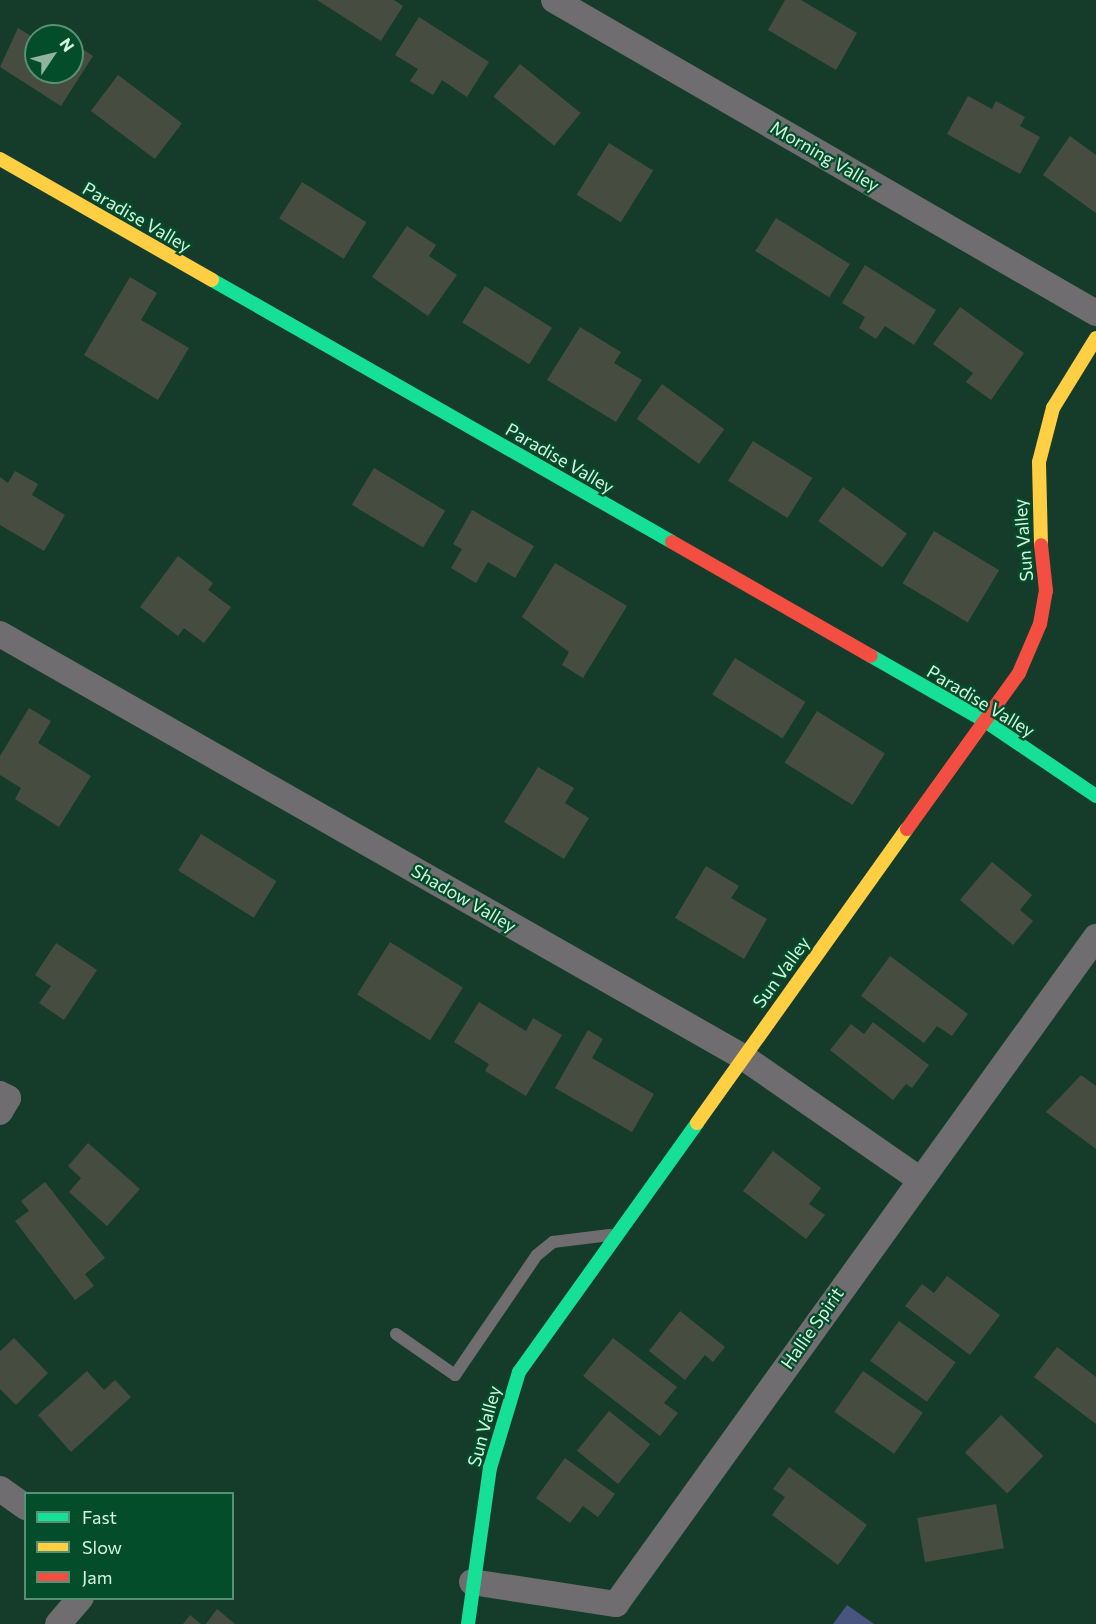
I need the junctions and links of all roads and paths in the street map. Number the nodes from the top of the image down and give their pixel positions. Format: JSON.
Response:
{"nodes":[{"id":1,"x":554,"y":0,"type":"edge"},
{"id":2,"x":0,"y":159,"type":"edge"},
{"id":3,"x":1096,"y":313,"type":"edge"},
{"id":4,"x":1096,"y":338,"type":"edge"},
{"id":5,"x":0,"y":634,"type":"edge"},
{"id":6,"x":985,"y":721,"type":"junction"},
{"id":7,"x":1096,"y":796,"type":"edge"},
{"id":8,"x":1096,"y":937,"type":"edge"},
{"id":9,"x":743,"y":1057,"type":"junction"},
{"id":10,"x":919,"y":1179,"type":"junction"},
{"id":11,"x":614,"y":1234,"type":"junction"},
{"id":12,"x":396,"y":1334,"type":"dead end"},
{"id":13,"x":0,"y":1489,"type":"edge"},
{"id":14,"x":24,"y":1506,"type":"edge"},
{"id":15,"x":472,"y":1582,"type":"junction"},
{"id":16,"x":80,"y":1600,"type":"edge"},
{"id":17,"x":58,"y":1624,"type":"edge"},
{"id":18,"x":468,"y":1624,"type":"edge"}],
"edges":[{"from":1,"to":3,"type":"street","name":"Morning Valley"},
{"from":2,"to":6,"type":"street","name":"Paradise Valley"},
{"from":4,"to":6,"type":"street","name":"Sun Valley"},
{"from":5,"to":9,"type":"street","name":"Shadow Valley"},
{"from":6,"to":7,"type":"street","name":"Paradise Valley"},
{"from":6,"to":9,"type":"street","name":"Sun Valley"},
{"from":8,"to":10,"type":"street","name":"Hallie Spirit"},
{"from":9,"to":10,"type":"street","name":"Shadow Valley"},
{"from":9,"to":11,"type":"street","name":"Sun Valley"},
{"from":10,"to":15,"type":"street","name":"Hallie Spirit"},
{"from":11,"to":12,"type":"lane"},
{"from":11,"to":15,"type":"street","name":"Sun Valley"},
{"from":13,"to":14,"type":"street"},
{"from":15,"to":18,"type":"street","name":"Sun Valley"},
{"from":16,"to":17,"type":"street"}]}
